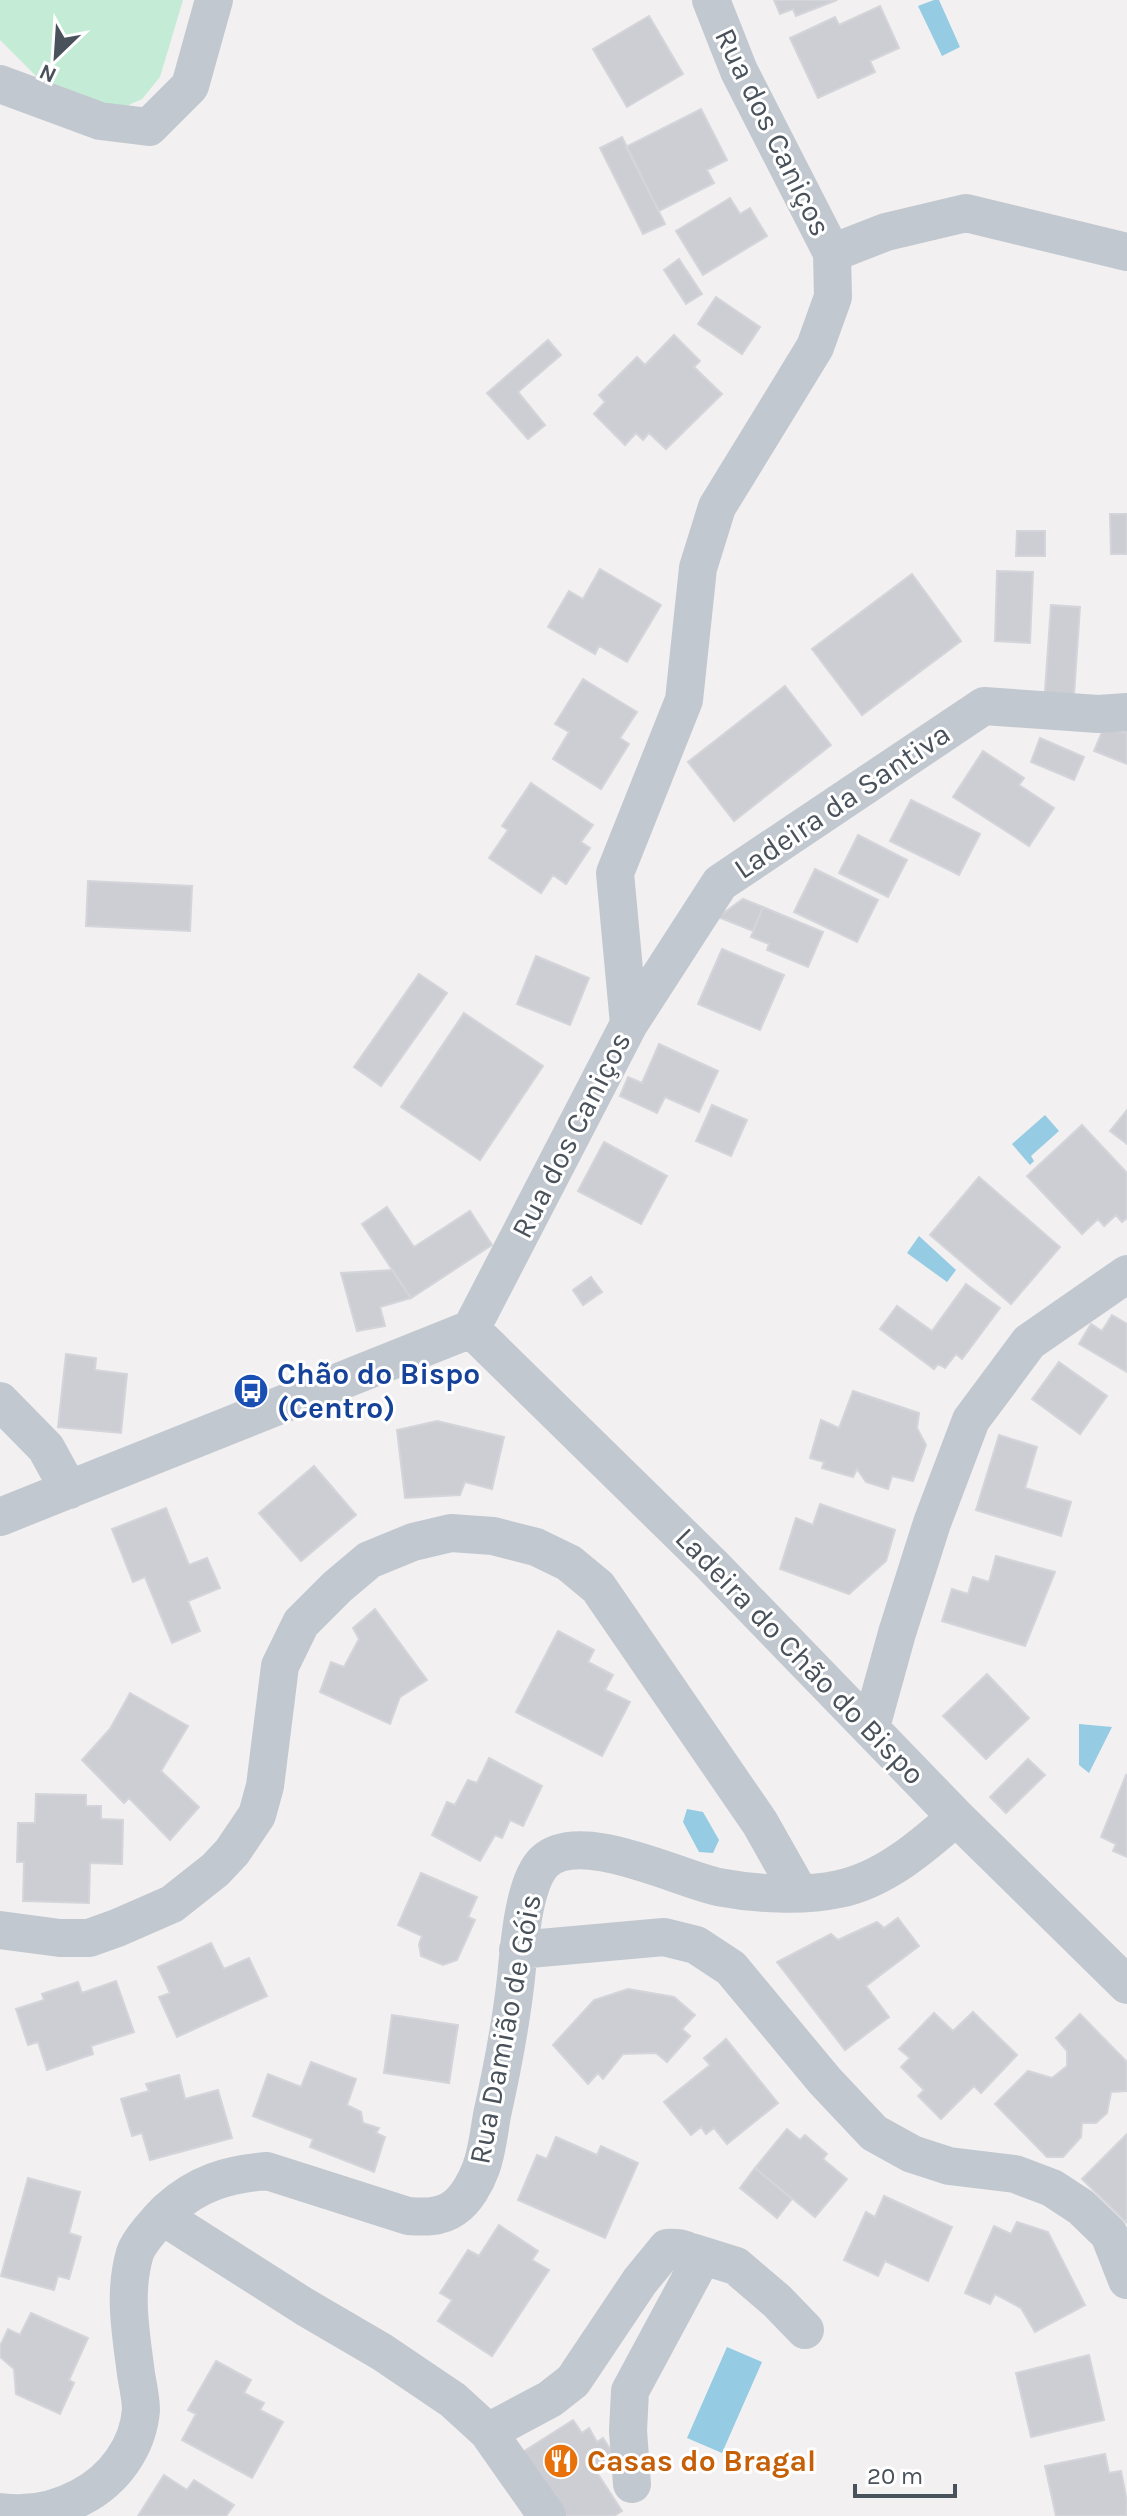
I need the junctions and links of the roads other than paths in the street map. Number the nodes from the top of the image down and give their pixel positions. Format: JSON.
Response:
{"nodes":[{"id":1,"x":214,"y":0,"type":"edge"},
{"id":2,"x":711,"y":0,"type":"edge"},
{"id":3,"x":0,"y":84,"type":"edge"},
{"id":4,"x":1127,"y":252,"type":"edge"},
{"id":5,"x":832,"y":253,"type":"junction"},
{"id":6,"x":1127,"y":712,"type":"edge"},
{"id":7,"x":629,"y":1024,"type":"junction"},
{"id":8,"x":1127,"y":1274,"type":"edge"},
{"id":9,"x":471,"y":1329,"type":"junction"},
{"id":10,"x":0,"y":1401,"type":"edge"},
{"id":11,"x":69,"y":1490,"type":"junction"},
{"id":12,"x":0,"y":1517,"type":"edge"},
{"id":13,"x":871,"y":1727,"type":"junction"},
{"id":14,"x":956,"y":1817,"type":"junction"},
{"id":15,"x":799,"y":1892,"type":"junction"},
{"id":16,"x":0,"y":1930,"type":"edge"},
{"id":17,"x":518,"y":1950,"type":"junction"},
{"id":18,"x":1127,"y":1985,"type":"edge"},
{"id":19,"x":162,"y":2216,"type":"junction"},
{"id":20,"x":691,"y":2252,"type":"junction"},
{"id":21,"x":1127,"y":2280,"type":"edge"},
{"id":22,"x":805,"y":2330,"type":"dead end"},
{"id":23,"x":488,"y":2432,"type":"junction"},
{"id":24,"x":632,"y":2484,"type":"dead end"},
{"id":25,"x":0,"y":2512,"type":"edge"},
{"id":26,"x":547,"y":2516,"type":"edge"}],
"edges":[{"from":1,"to":3,"type":"street"},
{"from":2,"to":5,"type":"street","name":"Rua dos Caniços"},
{"from":4,"to":5,"type":"street"},
{"from":5,"to":7,"type":"street","name":"Rua dos Caniços"},
{"from":6,"to":7,"type":"street","name":"Ladeira da Santiva"},
{"from":7,"to":9,"type":"street","name":"Rua dos Caniços"},
{"from":8,"to":13,"type":"street"},
{"from":9,"to":11,"type":"street"},
{"from":9,"to":13,"type":"street","name":"Ladeira do Chão do Bispo"},
{"from":10,"to":11,"type":"street"},
{"from":11,"to":12,"type":"street"},
{"from":13,"to":14,"type":"street","name":"Ladeira do Chão do Bispo"},
{"from":14,"to":15,"type":"street","name":"Rua Damião de Góis"},
{"from":14,"to":18,"type":"street","name":"Ladeira do Chão do Bispo"},
{"from":15,"to":16,"type":"street"},
{"from":15,"to":17,"type":"street","name":"Rua Damião de Góis"},
{"from":17,"to":19,"type":"street","name":"Rua Damião de Góis"},
{"from":17,"to":21,"type":"street"},
{"from":19,"to":23,"type":"street"},
{"from":19,"to":25,"type":"street","name":"Rua Damião de Góis"},
{"from":20,"to":22,"type":"street"},
{"from":20,"to":23,"type":"street"},
{"from":20,"to":24,"type":"street"},
{"from":23,"to":26,"type":"street"}]}
